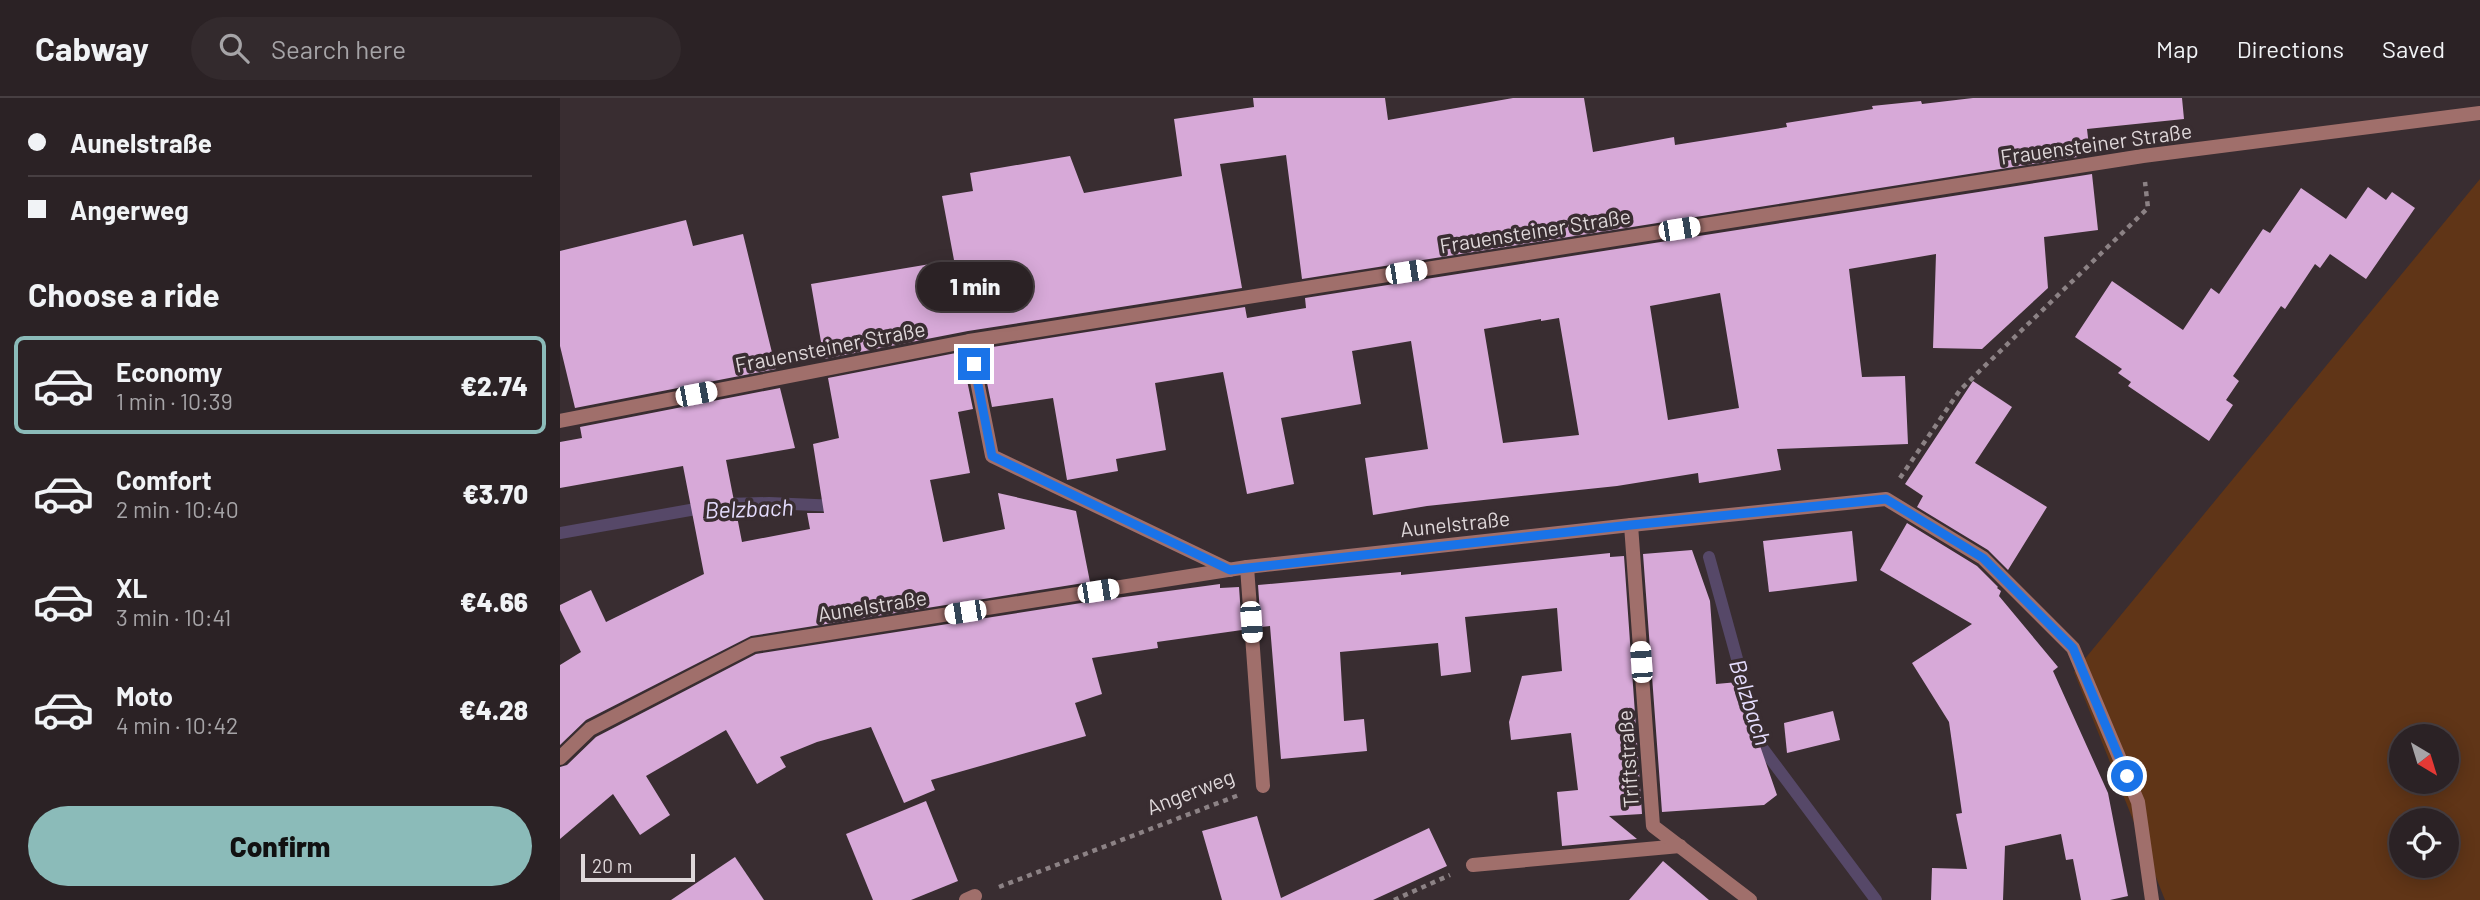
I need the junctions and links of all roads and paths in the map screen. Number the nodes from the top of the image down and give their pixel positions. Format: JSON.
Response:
{"nodes":[{"id":1,"x":2480,"y":113,"type":"edge"},
{"id":2,"x":2143,"y":156,"type":"junction"},
{"id":3,"x":969,"y":341,"type":"junction"},
{"id":4,"x":560,"y":421,"type":"edge"},
{"id":5,"x":1886,"y":499,"type":"junction"},
{"id":6,"x":1631,"y":525,"type":"junction"},
{"id":7,"x":1247,"y":568,"type":"junction"},
{"id":8,"x":1230,"y":570,"type":"junction"},
{"id":9,"x":560,"y":758,"type":"edge"},
{"id":10,"x":1263,"y":786,"type":"joint"},
{"id":11,"x":1680,"y":846,"type":"junction"},
{"id":12,"x":1473,"y":865,"type":"joint"},
{"id":13,"x":971,"y":898,"type":"edge"},
{"id":14,"x":1394,"y":900,"type":"edge"},
{"id":15,"x":1750,"y":900,"type":"edge"},
{"id":16,"x":2152,"y":900,"type":"edge"}],
"edges":[{"from":1,"to":2,"type":"street","name":"Frauensteiner Straße"},
{"from":2,"to":3,"type":"street","name":"Frauensteiner Straße"},
{"from":2,"to":5,"type":"path"},
{"from":3,"to":4,"type":"street","name":"Frauensteiner Straße"},
{"from":3,"to":8,"type":"street"},
{"from":5,"to":6,"type":"street","name":"Aunelstraße"},
{"from":5,"to":16,"type":"street"},
{"from":6,"to":7,"type":"street","name":"Aunelstraße"},
{"from":6,"to":11,"type":"street","name":"Triftstraße"},
{"from":7,"to":8,"type":"street","name":"Aunelstraße"},
{"from":7,"to":10,"type":"street","name":"Angerweg"},
{"from":8,"to":9,"type":"street","name":"Aunelstraße"},
{"from":10,"to":13,"type":"path","name":"Angerweg"},
{"from":11,"to":12,"type":"street"},
{"from":11,"to":15,"type":"street","name":"Triftstraße"},
{"from":12,"to":14,"type":"path"}]}
